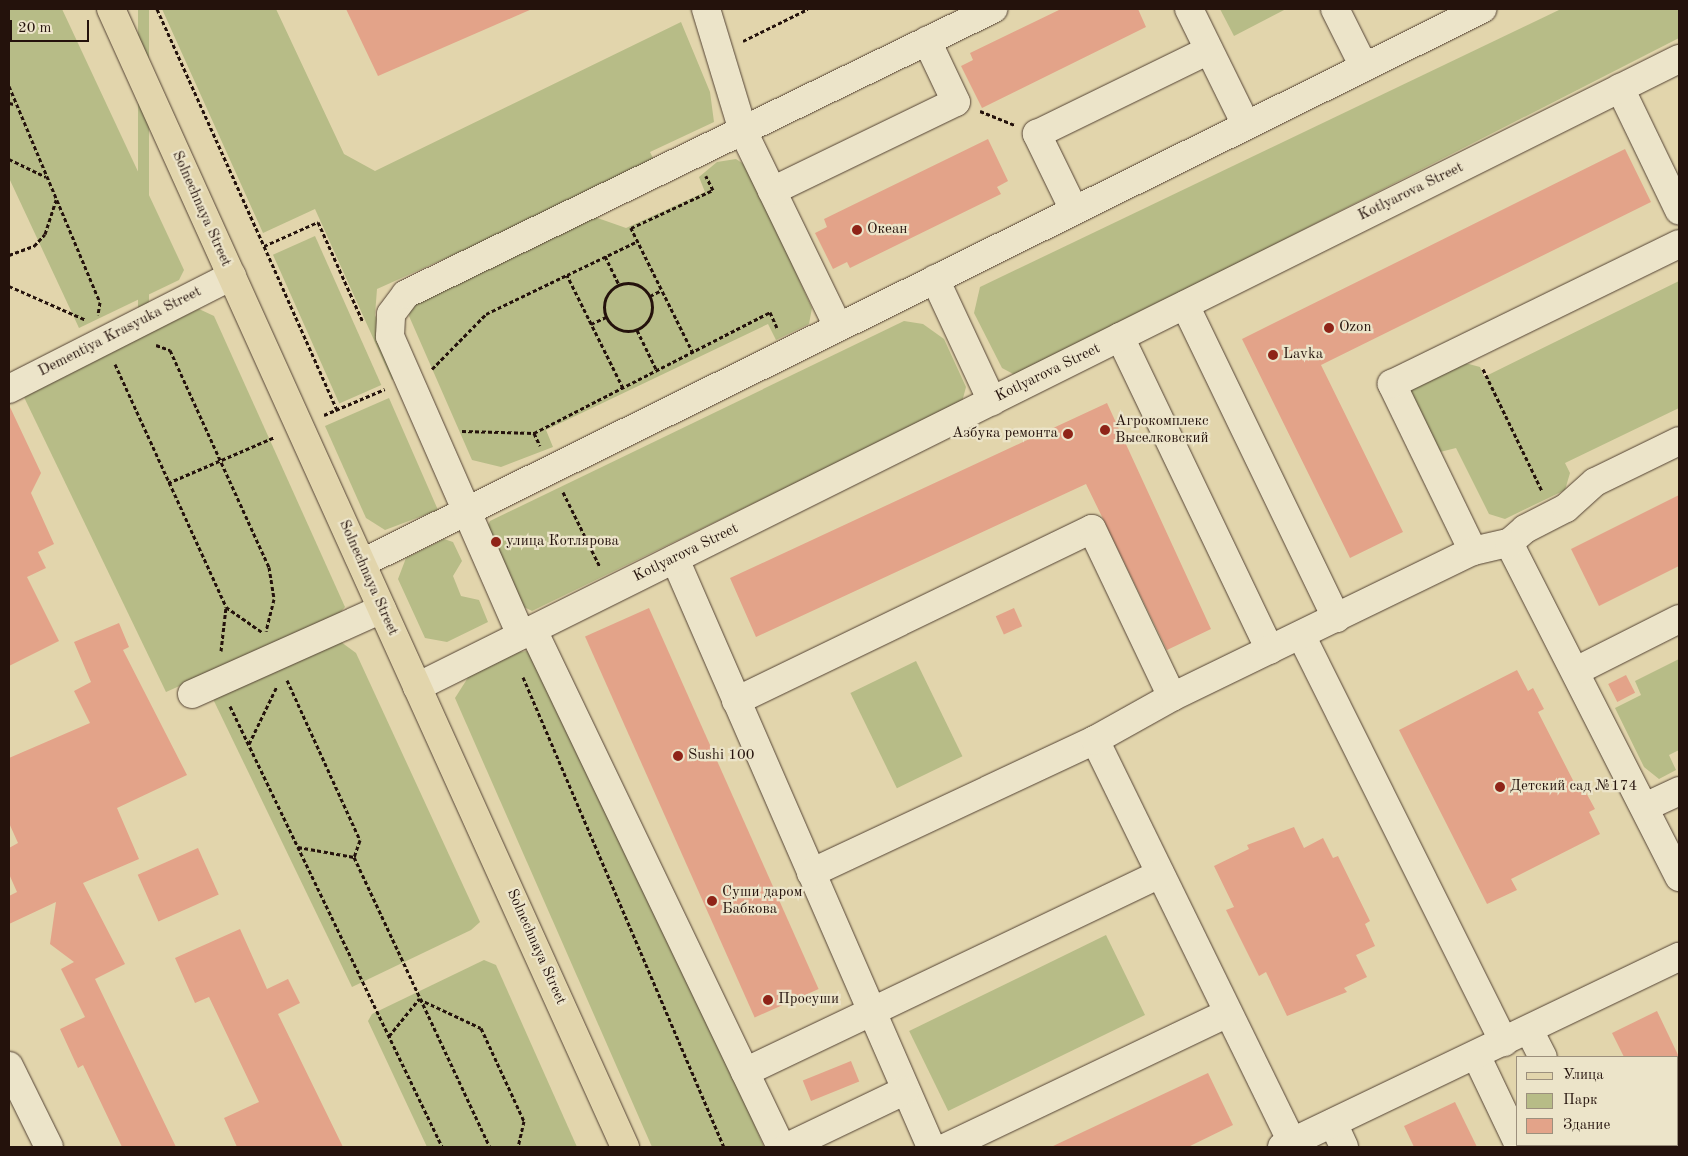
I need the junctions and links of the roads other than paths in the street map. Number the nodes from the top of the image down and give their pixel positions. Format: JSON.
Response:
{"nodes":[{"id":1,"x":111,"y":9,"type":"edge"},
{"id":2,"x":706,"y":9,"type":"edge"},
{"id":3,"x":994,"y":9,"type":"edge"},
{"id":4,"x":1189,"y":9,"type":"edge"},
{"id":5,"x":1335,"y":9,"type":"edge"},
{"id":6,"x":1482,"y":9,"type":"edge"},
{"id":7,"x":926,"y":41,"type":"junction"},
{"id":8,"x":1209,"y":50,"type":"junction"},
{"id":9,"x":1679,"y":58,"type":"edge"},
{"id":10,"x":1364,"y":67,"type":"junction"},
{"id":11,"x":1620,"y":88,"type":"junction"},
{"id":12,"x":1246,"y":126,"type":"junction"},
{"id":13,"x":743,"y":131,"type":"junction"},
{"id":14,"x":772,"y":191,"type":"junction"},
{"id":15,"x":1074,"y":210,"type":"junction"},
{"id":16,"x":1679,"y":210,"type":"edge"},
{"id":17,"x":1679,"y":244,"type":"edge"},
{"id":18,"x":232,"y":276,"type":"junction"},
{"id":19,"x":935,"y":279,"type":"junction"},
{"id":20,"x":1185,"y":305,"type":"junction"},
{"id":21,"x":838,"y":327,"type":"junction"},
{"id":22,"x":1120,"y":337,"type":"junction"},
{"id":23,"x":9,"y":389,"type":"edge"},
{"id":24,"x":992,"y":401,"type":"junction"},
{"id":25,"x":1679,"y":441,"type":"edge"},
{"id":26,"x":466,"y":511,"type":"junction"},
{"id":27,"x":1509,"y":543,"type":"junction"},
{"id":28,"x":1473,"y":551,"type":"junction"},
{"id":29,"x":675,"y":559,"type":"junction"},
{"id":30,"x":362,"y":563,"type":"junction"},
{"id":31,"x":382,"y":609,"type":"junction"},
{"id":32,"x":1336,"y":618,"type":"junction"},
{"id":33,"x":1679,"y":619,"type":"edge"},
{"id":34,"x":1302,"y":634,"type":"junction"},
{"id":35,"x":521,"y":636,"type":"junction"},
{"id":36,"x":1270,"y":650,"type":"junction"},
{"id":37,"x":1576,"y":671,"type":"junction"},
{"id":38,"x":417,"y":687,"type":"junction"},
{"id":39,"x":192,"y":694,"type":"dead end"},
{"id":40,"x":1172,"y":697,"type":"junction"},
{"id":41,"x":736,"y":701,"type":"junction"},
{"id":42,"x":1095,"y":740,"type":"junction"},
{"id":43,"x":1679,"y":791,"type":"edge"},
{"id":44,"x":1645,"y":807,"type":"junction"},
{"id":45,"x":811,"y":873,"type":"junction"},
{"id":46,"x":1160,"y":874,"type":"junction"},
{"id":47,"x":1679,"y":877,"type":"edge"},
{"id":48,"x":1677,"y":963,"type":"edge"},
{"id":49,"x":1228,"y":1012,"type":"junction"},
{"id":50,"x":872,"y":1013,"type":"junction"},
{"id":51,"x":1529,"y":1030,"type":"junction"},
{"id":52,"x":1504,"y":1042,"type":"junction"},
{"id":53,"x":1476,"y":1055,"type":"junction"},
{"id":54,"x":1542,"y":1056,"type":"edge"},
{"id":55,"x":9,"y":1066,"type":"edge"},
{"id":56,"x":746,"y":1072,"type":"junction"},
{"id":57,"x":904,"y":1091,"type":"junction"},
{"id":58,"x":1333,"y":1123,"type":"junction"},
{"id":59,"x":1516,"y":1139,"type":"edge"},
{"id":60,"x":1287,"y":1145,"type":"edge"},
{"id":61,"x":49,"y":1147,"type":"edge"},
{"id":62,"x":625,"y":1147,"type":"edge"},
{"id":63,"x":781,"y":1147,"type":"edge"},
{"id":64,"x":787,"y":1147,"type":"edge"},
{"id":65,"x":931,"y":1147,"type":"edge"},
{"id":66,"x":947,"y":1147,"type":"edge"},
{"id":67,"x":1344,"y":1147,"type":"edge"}],
"edges":[{"from":1,"to":18,"type":"main road","name":"Solnechnaya Street"},
{"from":2,"to":13,"type":"street"},
{"from":3,"to":7,"type":"street"},
{"from":4,"to":8,"type":"street"},
{"from":5,"to":10,"type":"street"},
{"from":6,"to":10,"type":"street"},
{"from":7,"to":13,"type":"street"},
{"from":7,"to":14,"type":"street"},
{"from":8,"to":12,"type":"street"},
{"from":8,"to":15,"type":"street"},
{"from":9,"to":11,"type":"street","name":"Kotlyarova Street"},
{"from":10,"to":12,"type":"street"},
{"from":11,"to":16,"type":"street"},
{"from":11,"to":20,"type":"street","name":"Kotlyarova Street"},
{"from":12,"to":15,"type":"street"},
{"from":13,"to":14,"type":"street"},
{"from":13,"to":26,"type":"street"},
{"from":14,"to":21,"type":"street"},
{"from":15,"to":19,"type":"street"},
{"from":17,"to":28,"type":"street"},
{"from":18,"to":23,"type":"street","name":"Dementiya Krasyuka Street"},
{"from":18,"to":30,"type":"main road","name":"Solnechnaya Street"},
{"from":19,"to":21,"type":"street"},
{"from":19,"to":24,"type":"street"},
{"from":20,"to":22,"type":"street","name":"Kotlyarova Street"},
{"from":20,"to":32,"type":"street"},
{"from":21,"to":26,"type":"street"},
{"from":22,"to":24,"type":"street","name":"Kotlyarova Street"},
{"from":22,"to":36,"type":"street"},
{"from":24,"to":29,"type":"street","name":"Kotlyarova Street"},
{"from":25,"to":27,"type":"street"},
{"from":26,"to":30,"type":"street"},
{"from":26,"to":35,"type":"street"},
{"from":27,"to":28,"type":"street"},
{"from":27,"to":37,"type":"street"},
{"from":28,"to":32,"type":"street"},
{"from":29,"to":35,"type":"street","name":"Kotlyarova Street"},
{"from":29,"to":41,"type":"street"},
{"from":30,"to":31,"type":"main road","name":"Solnechnaya Street"},
{"from":31,"to":38,"type":"main road","name":"Solnechnaya Street"},
{"from":31,"to":39,"type":"street"},
{"from":32,"to":34,"type":"street"},
{"from":33,"to":37,"type":"street"},
{"from":34,"to":36,"type":"street"},
{"from":34,"to":52,"type":"street"},
{"from":35,"to":38,"type":"street","name":"Kotlyarova Street"},
{"from":35,"to":56,"type":"street"},
{"from":36,"to":40,"type":"street"},
{"from":37,"to":44,"type":"street"},
{"from":38,"to":62,"type":"main road","name":"Solnechnaya Street"},
{"from":40,"to":41,"type":"street"},
{"from":40,"to":42,"type":"street"},
{"from":41,"to":45,"type":"street"},
{"from":42,"to":45,"type":"street"},
{"from":42,"to":46,"type":"street"},
{"from":43,"to":44,"type":"street"},
{"from":44,"to":47,"type":"street"},
{"from":45,"to":50,"type":"street"},
{"from":46,"to":49,"type":"street"},
{"from":46,"to":50,"type":"street"},
{"from":48,"to":51,"type":"street"},
{"from":49,"to":60,"type":"street"},
{"from":49,"to":66,"type":"street"},
{"from":50,"to":56,"type":"street"},
{"from":50,"to":57,"type":"street"},
{"from":51,"to":52,"type":"street"},
{"from":51,"to":54,"type":"street"},
{"from":52,"to":53,"type":"street"},
{"from":53,"to":58,"type":"street"},
{"from":53,"to":59,"type":"street"},
{"from":55,"to":61,"type":"street"},
{"from":56,"to":63,"type":"street"},
{"from":57,"to":64,"type":"street"},
{"from":57,"to":65,"type":"street"},
{"from":58,"to":60,"type":"street"},
{"from":58,"to":67,"type":"street"}]}
